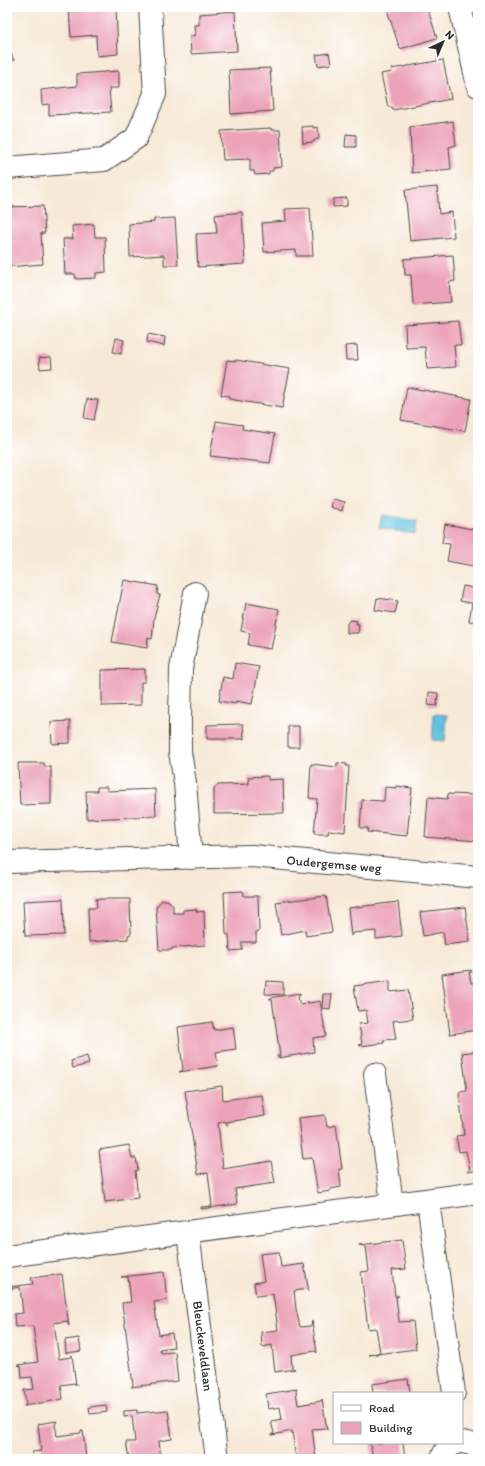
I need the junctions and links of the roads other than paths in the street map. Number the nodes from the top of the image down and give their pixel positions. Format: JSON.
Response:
{"nodes":[{"id":1,"x":150,"y":7,"type":"edge"},
{"id":2,"x":460,"y":7,"type":"edge"},
{"id":3,"x":478,"y":86,"type":"edge"},
{"id":4,"x":7,"y":168,"type":"edge"},
{"id":5,"x":195,"y":593,"type":"dead end"},
{"id":6,"x":191,"y":858,"type":"junction"},
{"id":7,"x":7,"y":862,"type":"edge"},
{"id":8,"x":478,"y":877,"type":"edge"},
{"id":9,"x":375,"y":1074,"type":"dead end"},
{"id":10,"x":478,"y":1193,"type":"edge"},
{"id":11,"x":428,"y":1200,"type":"junction"},
{"id":12,"x":392,"y":1204,"type":"junction"},
{"id":13,"x":188,"y":1233,"type":"junction"},
{"id":14,"x":7,"y":1256,"type":"edge"},
{"id":15,"x":454,"y":1392,"type":"edge"},
{"id":16,"x":463,"y":1442,"type":"edge"},
{"id":17,"x":454,"y":1444,"type":"edge"},
{"id":18,"x":478,"y":1448,"type":"edge"},
{"id":19,"x":217,"y":1459,"type":"edge"},
{"id":20,"x":441,"y":1459,"type":"edge"}],
"edges":[{"from":1,"to":4,"type":"street"},
{"from":2,"to":3,"type":"street"},
{"from":5,"to":6,"type":"street"},
{"from":6,"to":7,"type":"street","name":"Oudergemse weg"},
{"from":6,"to":8,"type":"street","name":"Oudergemse weg"},
{"from":9,"to":12,"type":"street"},
{"from":10,"to":11,"type":"street"},
{"from":11,"to":12,"type":"street"},
{"from":11,"to":15,"type":"street"},
{"from":12,"to":13,"type":"street"},
{"from":13,"to":14,"type":"street"},
{"from":13,"to":19,"type":"street","name":"Bleuckeveldlaan"},
{"from":16,"to":18,"type":"street"},
{"from":17,"to":20,"type":"street"}]}
